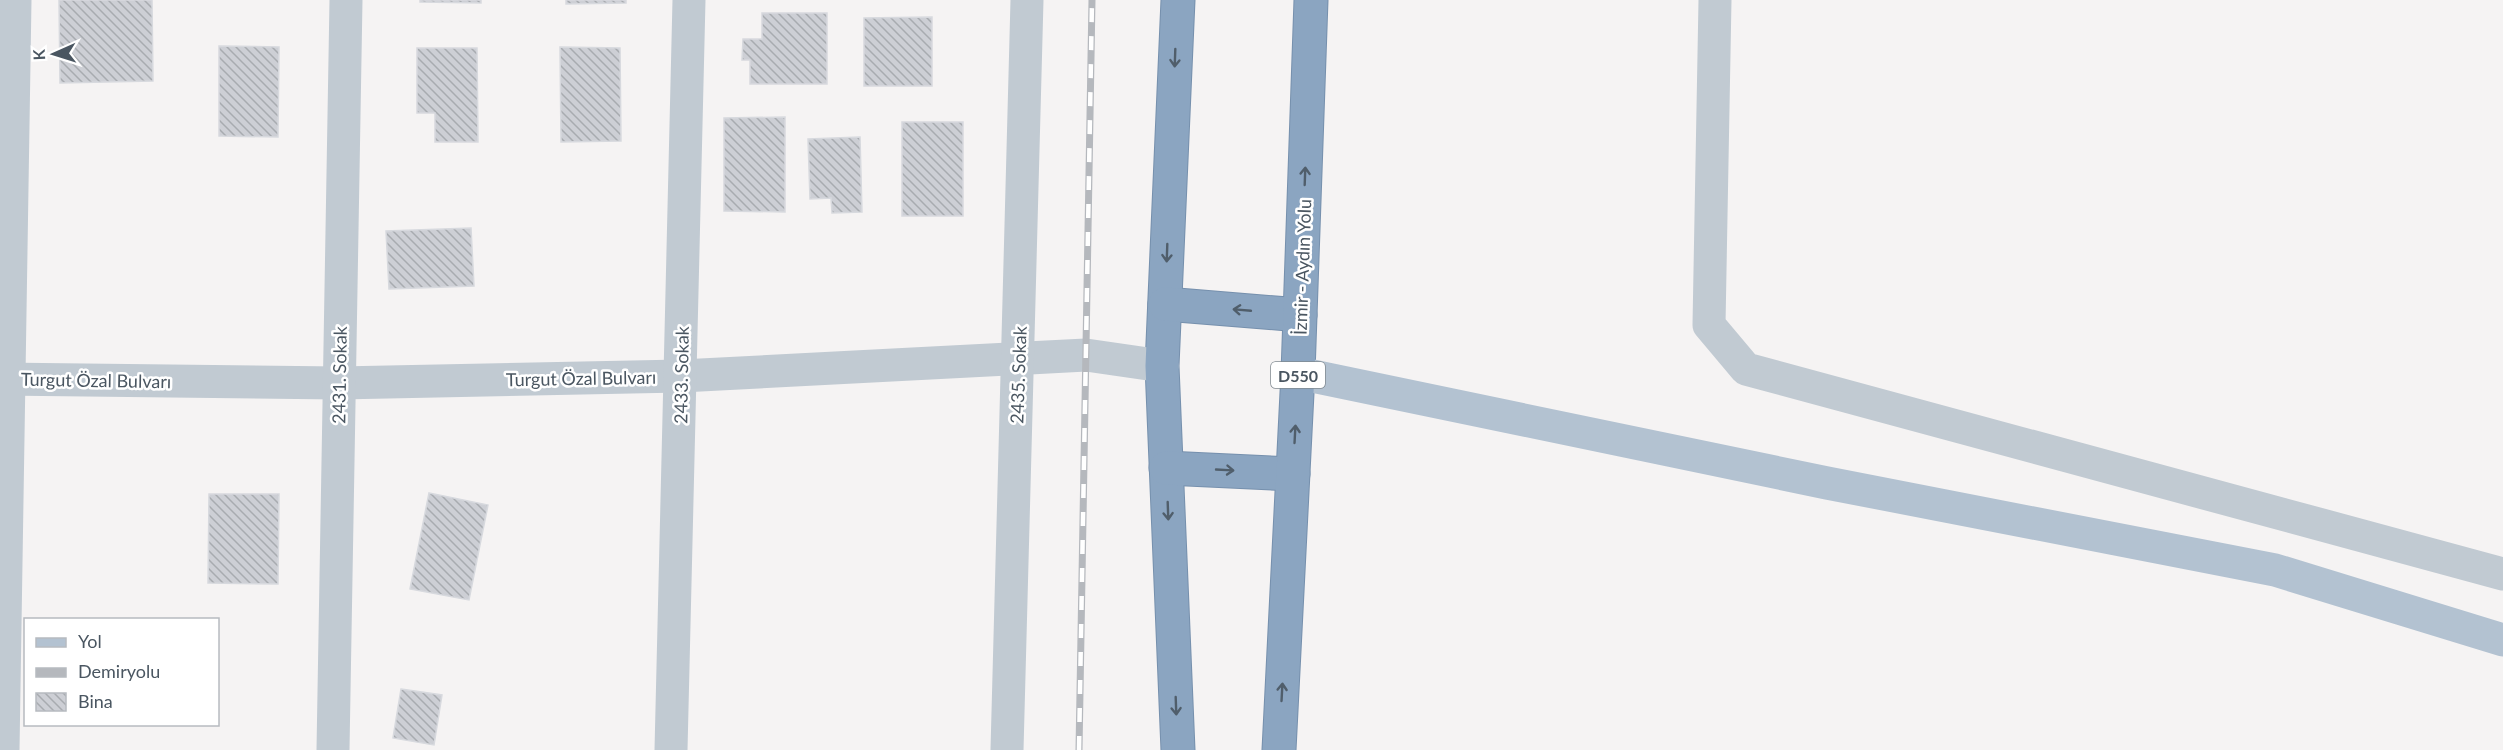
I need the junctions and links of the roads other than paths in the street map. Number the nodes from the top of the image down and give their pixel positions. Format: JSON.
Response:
{"nodes":[{"id":1,"x":15,"y":0,"type":"edge"},
{"id":2,"x":346,"y":0,"type":"edge"},
{"id":3,"x":689,"y":0,"type":"edge"},
{"id":4,"x":1027,"y":0,"type":"edge"},
{"id":5,"x":1178,"y":0,"type":"edge"},
{"id":6,"x":1311,"y":0,"type":"edge"},
{"id":7,"x":1715,"y":0,"type":"edge"},
{"id":8,"x":1165,"y":304,"type":"junction"},
{"id":9,"x":1300,"y":315,"type":"junction"},
{"id":10,"x":1018,"y":359,"type":"junction"},
{"id":11,"x":1162,"y":366,"type":"junction"},
{"id":12,"x":1298,"y":373,"type":"junction"},
{"id":13,"x":681,"y":376,"type":"junction"},
{"id":14,"x":5,"y":379,"type":"edge"},
{"id":15,"x":339,"y":383,"type":"junction"},
{"id":16,"x":1166,"y":468,"type":"junction"},
{"id":17,"x":1293,"y":474,"type":"junction"},
{"id":18,"x":2503,"y":574,"type":"edge"},
{"id":19,"x":2503,"y":640,"type":"edge"},
{"id":20,"x":3,"y":750,"type":"edge"},
{"id":21,"x":333,"y":750,"type":"edge"},
{"id":22,"x":671,"y":750,"type":"edge"},
{"id":23,"x":1007,"y":750,"type":"edge"},
{"id":24,"x":1178,"y":750,"type":"edge"},
{"id":25,"x":1279,"y":750,"type":"edge"}],
"edges":[{"from":1,"to":14,"type":"street"},
{"from":2,"to":15,"type":"street","name":"2431. Sokak"},
{"from":3,"to":13,"type":"street","name":"2433. Sokak"},
{"from":4,"to":10,"type":"street","name":"2435. Sokak"},
{"from":5,"to":8,"type":"highway","one_way":true},
{"from":9,"to":6,"type":"highway","name":"İzmir - Aydın Yolu","number":"D550","one_way":true},
{"from":7,"to":18,"type":"street"},
{"from":9,"to":8,"type":"highway","one_way":true},
{"from":8,"to":11,"type":"highway"},
{"from":9,"to":12,"type":"highway","name":"İzmir - Aydın Yolu","number":"D550"},
{"from":10,"to":11,"type":"street","name":"Turgut Özal Bulvarı"},
{"from":10,"to":13,"type":"street","name":"Turgut Özal Bulvarı"},
{"from":10,"to":23,"type":"street","name":"2435. Sokak"},
{"from":11,"to":16,"type":"highway"},
{"from":17,"to":12,"type":"highway","name":"İzmir - Aydın Yolu","number":"D550","one_way":true},
{"from":12,"to":19,"type":"main road"},
{"from":13,"to":15,"type":"street","name":"Turgut Özal Bulvarı"},
{"from":13,"to":22,"type":"street","name":"2433. Sokak"},
{"from":14,"to":15,"type":"street","name":"Turgut Özal Bulvarı"},
{"from":14,"to":20,"type":"street"},
{"from":15,"to":21,"type":"street","name":"2431. Sokak"},
{"from":16,"to":17,"type":"highway","one_way":true},
{"from":16,"to":24,"type":"highway","one_way":true},
{"from":25,"to":17,"type":"highway","name":"İzmir - Aydın Yolu","number":"D550","one_way":true}]}
